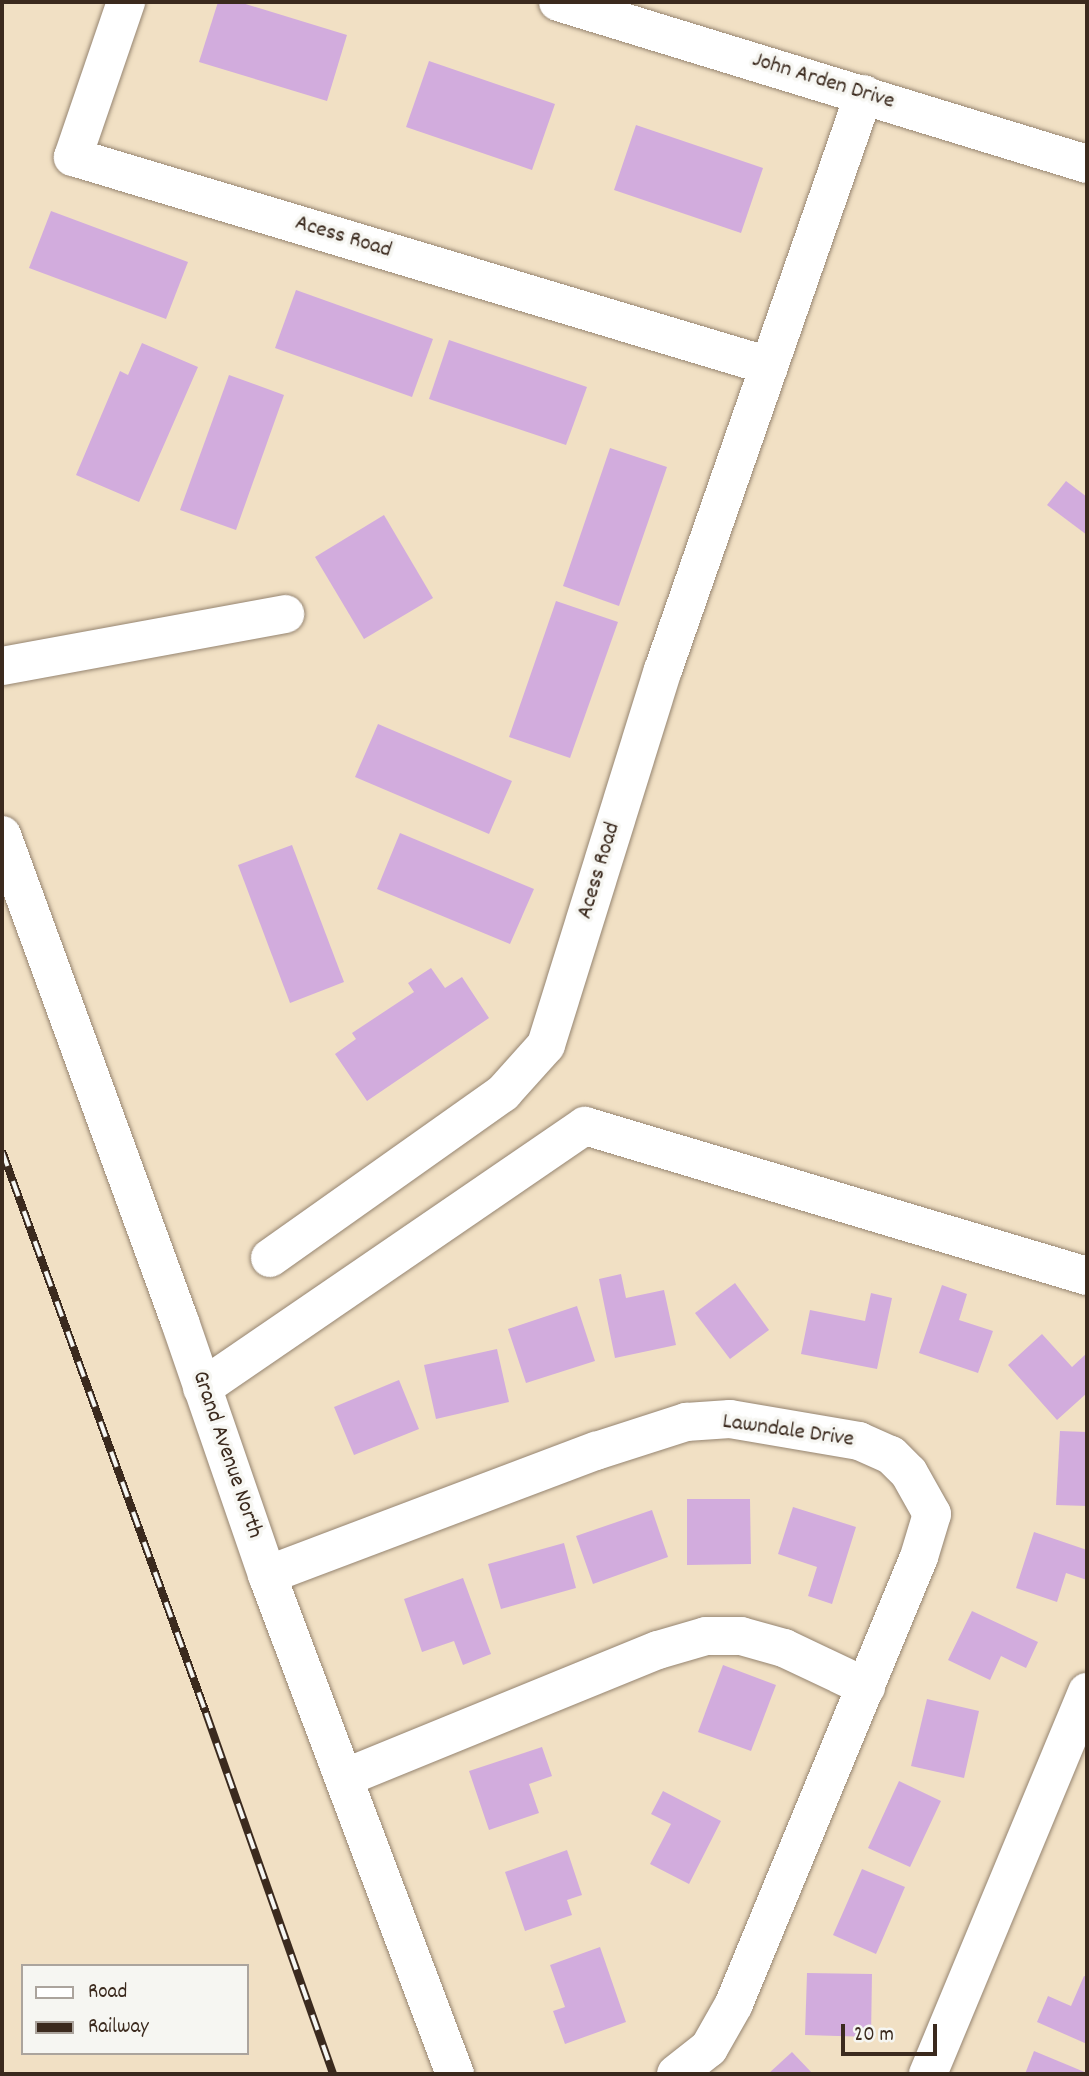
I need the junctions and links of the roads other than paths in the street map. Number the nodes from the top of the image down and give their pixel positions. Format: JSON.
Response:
{"nodes":[{"id":1,"x":126,"y":2,"type":"edge"},
{"id":2,"x":558,"y":2,"type":"edge"},
{"id":3,"x":864,"y":94,"type":"junction"},
{"id":4,"x":1087,"y":164,"type":"edge"},
{"id":5,"x":769,"y":366,"type":"junction"},
{"id":6,"x":285,"y":614,"type":"dead end"},
{"id":7,"x":2,"y":666,"type":"edge"},
{"id":8,"x":2,"y":835,"type":"edge"},
{"id":9,"x":270,"y":1258,"type":"dead end"},
{"id":10,"x":1087,"y":1276,"type":"edge"},
{"id":11,"x":202,"y":1388,"type":"junction"},
{"id":12,"x":267,"y":1575,"type":"junction"},
{"id":13,"x":866,"y":1687,"type":"junction"},
{"id":14,"x":1087,"y":1692,"type":"edge"},
{"id":15,"x":344,"y":1778,"type":"junction"},
{"id":16,"x":455,"y":2074,"type":"edge"},
{"id":17,"x":676,"y":2074,"type":"edge"},
{"id":18,"x":928,"y":2074,"type":"edge"}],
"edges":[{"from":1,"to":5,"type":"street","name":"Acess Road"},
{"from":2,"to":3,"type":"street","name":"John Arden Drive"},
{"from":3,"to":4,"type":"street","name":"John Arden Drive"},
{"from":3,"to":5,"type":"street","name":"Acess Road"},
{"from":5,"to":9,"type":"street","name":"Acess Road"},
{"from":6,"to":7,"type":"street"},
{"from":8,"to":11,"type":"street","name":"Grand Avenue North"},
{"from":10,"to":11,"type":"street"},
{"from":11,"to":12,"type":"street","name":"Grand Avenue North"},
{"from":12,"to":13,"type":"street","name":"Lawndale Drive"},
{"from":12,"to":15,"type":"street","name":"Grand Avenue North"},
{"from":13,"to":15,"type":"street"},
{"from":13,"to":17,"type":"street","name":"Lawndale Drive"},
{"from":14,"to":18,"type":"street"},
{"from":15,"to":16,"type":"street","name":"Grand Avenue North"}]}
